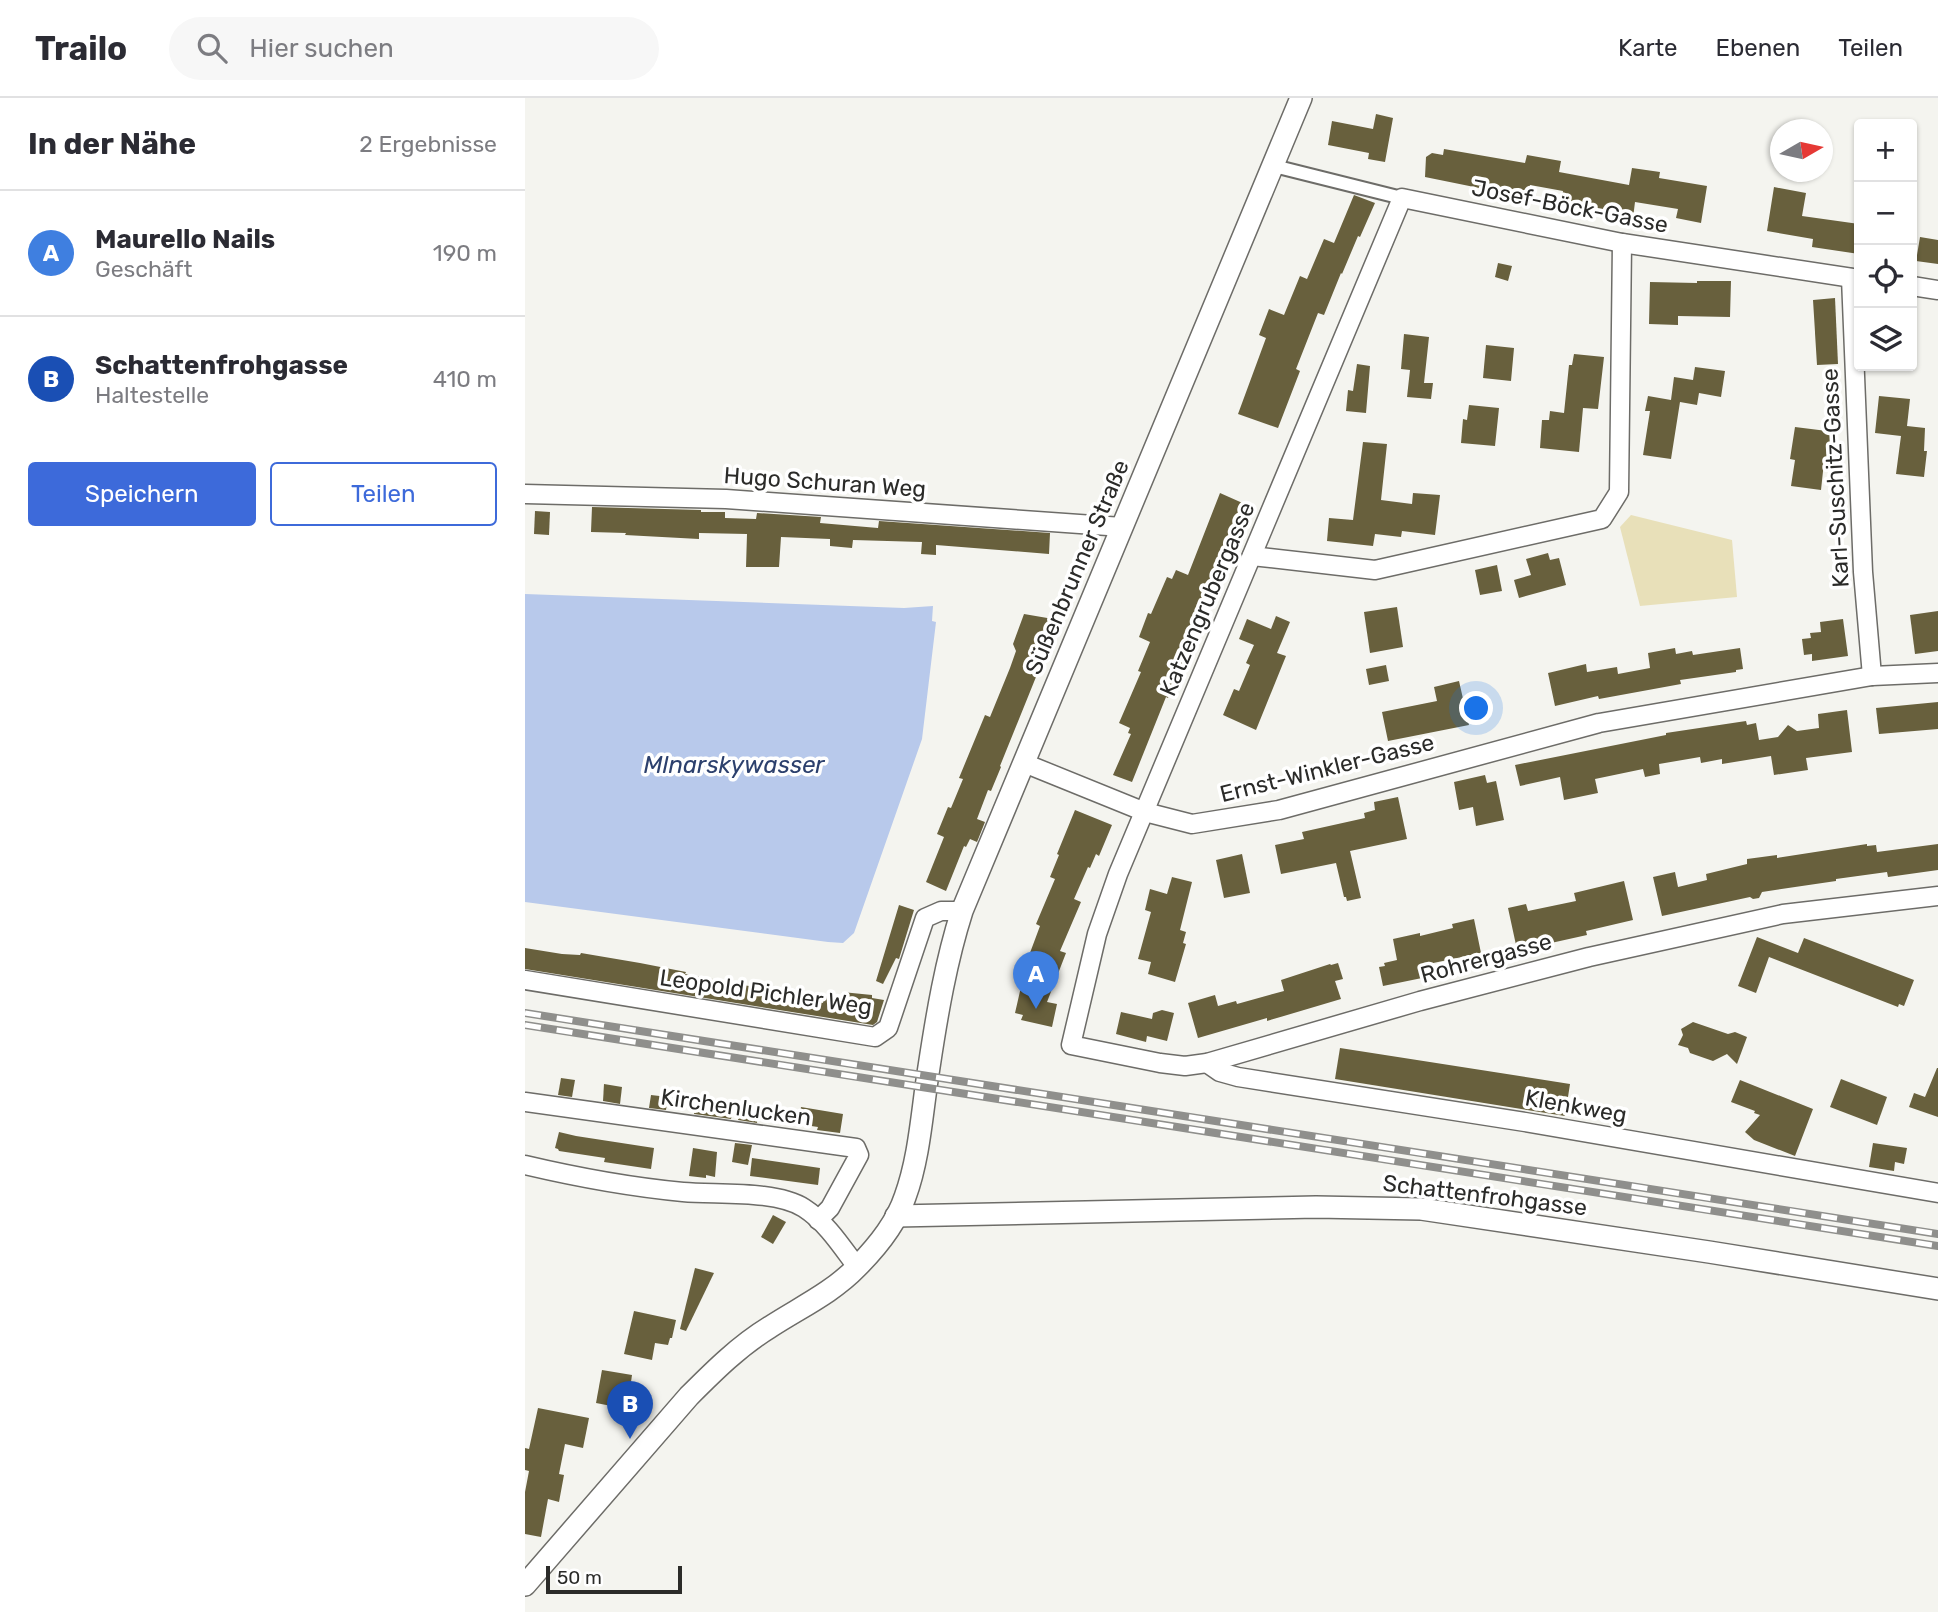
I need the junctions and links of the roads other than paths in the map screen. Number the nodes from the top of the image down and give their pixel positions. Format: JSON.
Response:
{"nodes":[{"id":1,"x":1301,"y":98,"type":"edge"},
{"id":2,"x":1274,"y":166,"type":"junction"},
{"id":3,"x":1402,"y":198,"type":"junction"},
{"id":4,"x":1622,"y":243,"type":"junction"},
{"id":5,"x":1854,"y":278,"type":"edge"},
{"id":6,"x":1917,"y":287,"type":"edge"},
{"id":7,"x":1938,"y":290,"type":"edge"},
{"id":8,"x":1856,"y":308,"type":"edge"},
{"id":9,"x":525,"y":494,"type":"edge"},
{"id":10,"x":1122,"y":527,"type":"junction"},
{"id":11,"x":1252,"y":556,"type":"junction"},
{"id":12,"x":1938,"y":673,"type":"edge"},
{"id":13,"x":1872,"y":676,"type":"junction"},
{"id":14,"x":1024,"y":763,"type":"junction"},
{"id":15,"x":1145,"y":812,"type":"junction"},
{"id":16,"x":1938,"y":895,"type":"edge"},
{"id":17,"x":962,"y":911,"type":"junction"},
{"id":18,"x":525,"y":980,"type":"edge"},
{"id":19,"x":1075,"y":1026,"type":"joint"},
{"id":20,"x":1207,"y":1063,"type":"junction"},
{"id":21,"x":525,"y":1102,"type":"edge"},
{"id":22,"x":525,"y":1165,"type":"edge"},
{"id":23,"x":1938,"y":1193,"type":"edge"},
{"id":24,"x":897,"y":1216,"type":"junction"},
{"id":25,"x":818,"y":1220,"type":"junction"},
{"id":26,"x":857,"y":1267,"type":"junction"},
{"id":27,"x":1938,"y":1289,"type":"edge"},
{"id":28,"x":525,"y":1585,"type":"edge"}],
"edges":[{"from":1,"to":2,"type":"street","name":"Süßenbrunner Straße"},
{"from":2,"to":3,"type":"street","name":"Josef-Böck-Gasse"},
{"from":2,"to":10,"type":"street","name":"Süßenbrunner Straße"},
{"from":3,"to":4,"type":"street","name":"Josef-Böck-Gasse"},
{"from":3,"to":11,"type":"street","name":"Katzengrubergasse"},
{"from":4,"to":5,"type":"street","name":"Josef-Böck-Gasse"},
{"from":4,"to":11,"type":"street"},
{"from":6,"to":7,"type":"street"},
{"from":8,"to":13,"type":"street","name":"Karl-Suschitz-Gasse"},
{"from":9,"to":10,"type":"street","name":"Hugo Schuran Weg"},
{"from":10,"to":14,"type":"street","name":"Süßenbrunner Straße"},
{"from":11,"to":15,"type":"street","name":"Katzengrubergasse"},
{"from":12,"to":13,"type":"street","name":"Ernst-Winkler-Gasse"},
{"from":13,"to":15,"type":"street","name":"Ernst-Winkler-Gasse"},
{"from":14,"to":15,"type":"street","name":"Ernst-Winkler-Gasse"},
{"from":14,"to":17,"type":"street","name":"Süßenbrunner Straße"},
{"from":15,"to":19,"type":"street","name":"Katzengrubergasse"},
{"from":16,"to":20,"type":"street","name":"Rohrergasse"},
{"from":17,"to":18,"type":"street","name":"Leopold Pichler Weg"},
{"from":17,"to":24,"type":"street","name":"Süßenbrunner Straße"},
{"from":19,"to":20,"type":"street","name":"Rohrergasse"},
{"from":20,"to":23,"type":"street","name":"Klenkweg"},
{"from":21,"to":25,"type":"street","name":"Kirchenlucken"},
{"from":22,"to":25,"type":"street"},
{"from":24,"to":26,"type":"street","name":"Süßenbrunner Straße"},
{"from":24,"to":27,"type":"street","name":"Schattenfrohgasse"},
{"from":25,"to":26,"type":"street"},
{"from":26,"to":28,"type":"street","name":"Süßenbrunner Straße"}]}
